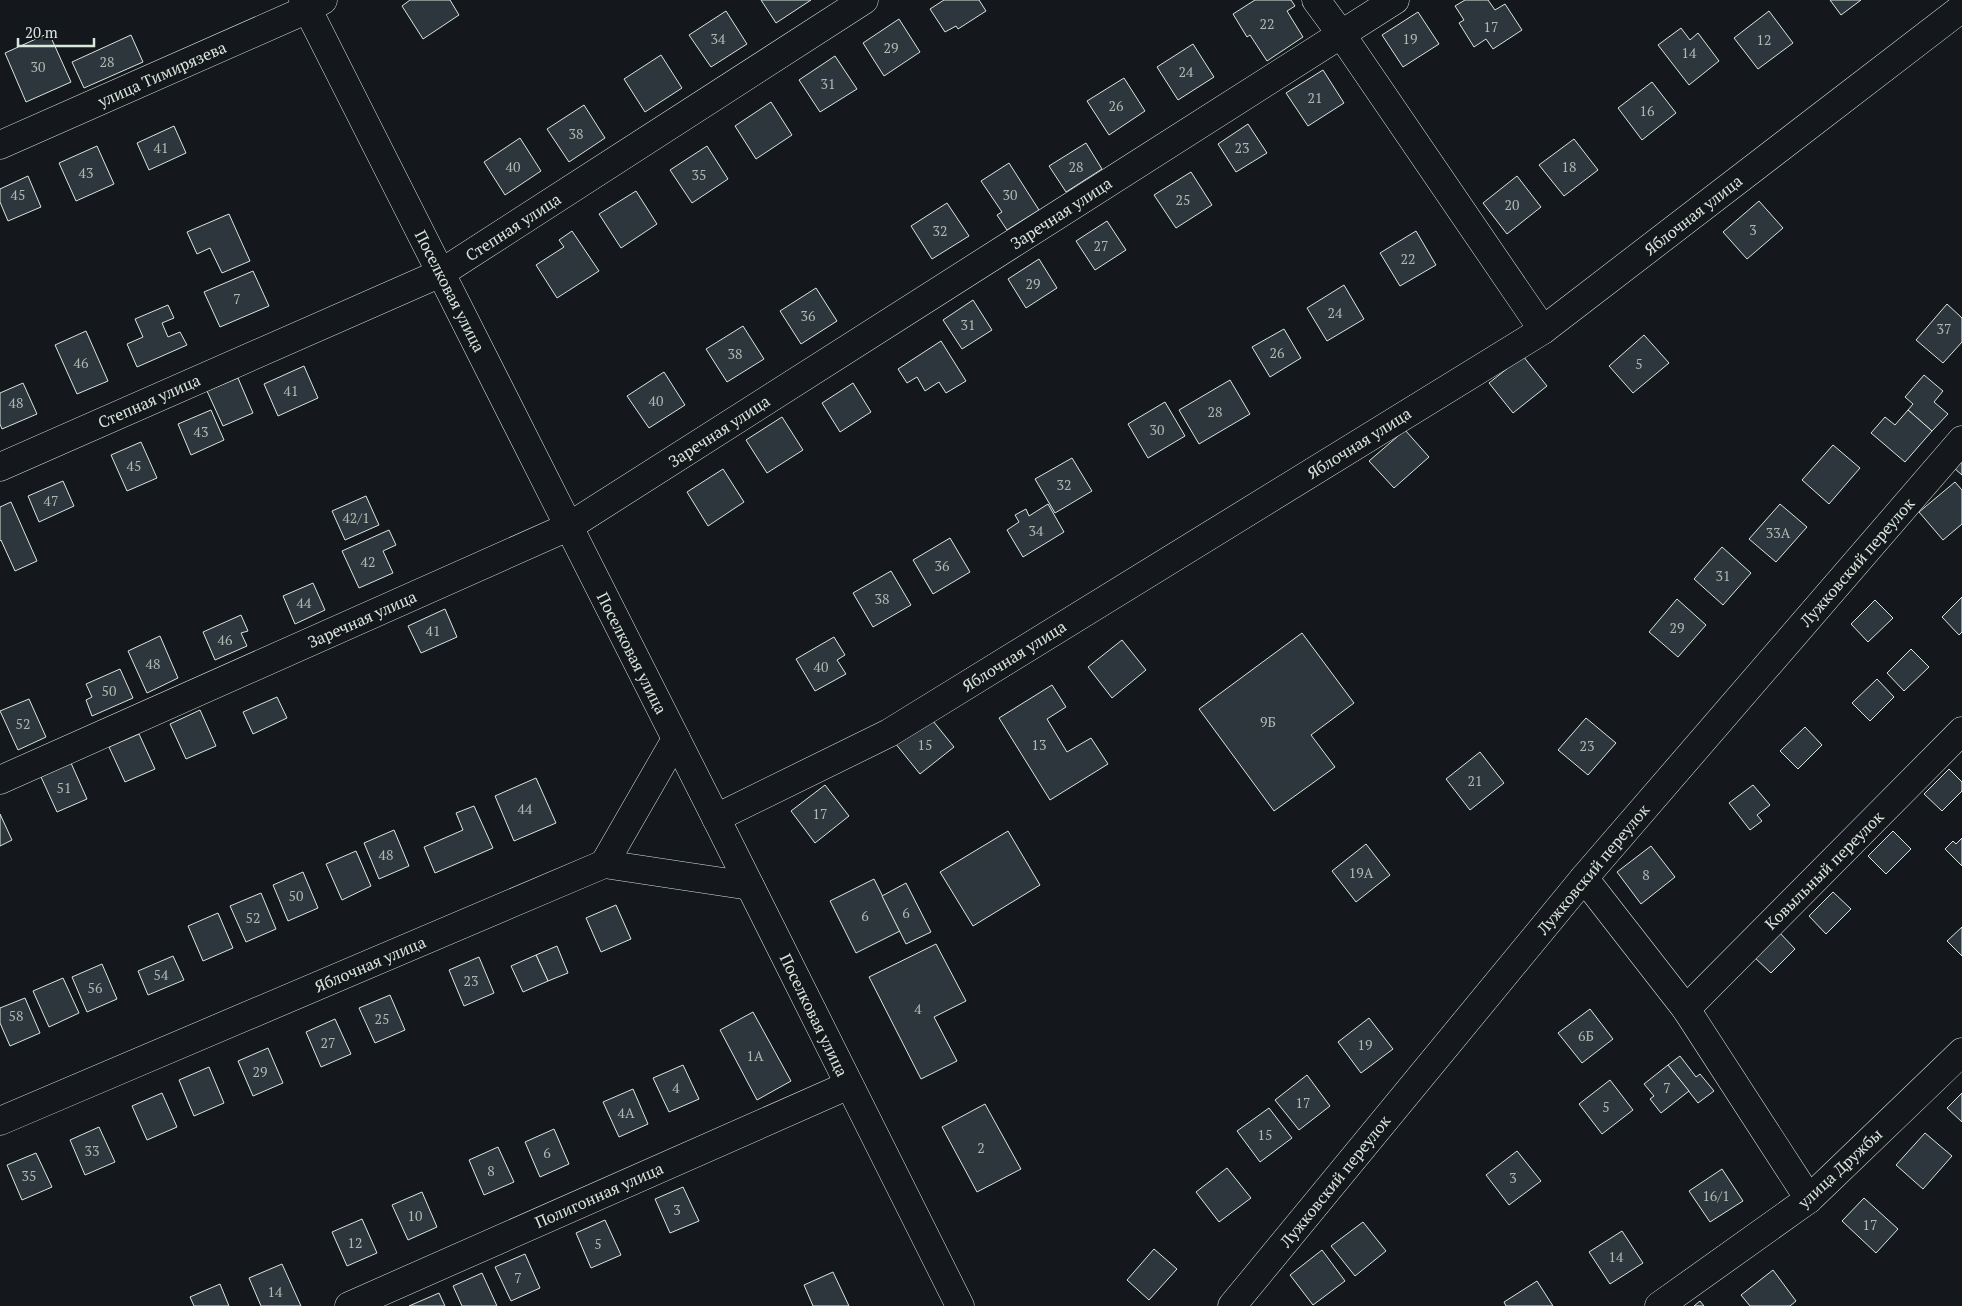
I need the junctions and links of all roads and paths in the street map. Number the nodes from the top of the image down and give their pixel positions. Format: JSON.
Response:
{"nodes":[{"id":1,"x":864,"y":0,"type":"edge"},
{"id":2,"x":1316,"y":0,"type":"edge"},
{"id":3,"x":1395,"y":0,"type":"edge"},
{"id":4,"x":311,"y":3,"type":"edge"},
{"id":5,"x":1962,"y":8,"type":"edge"},
{"id":6,"x":1341,"y":34,"type":"junction"},
{"id":7,"x":0,"y":145,"type":"edge"},
{"id":8,"x":441,"y":274,"type":"junction"},
{"id":9,"x":1543,"y":330,"type":"junction"},
{"id":10,"x":1962,"y":440,"type":"edge"},
{"id":11,"x":0,"y":466,"type":"edge"},
{"id":12,"x":568,"y":527,"type":"junction"},
{"id":13,"x":1962,"y":731,"type":"edge"},
{"id":14,"x":676,"y":739,"type":"junction"},
{"id":15,"x":0,"y":780,"type":"edge"},
{"id":16,"x":716,"y":818,"type":"junction"},
{"id":17,"x":604,"y":864,"type":"junction"},
{"id":18,"x":1584,"y":878,"type":"junction"},
{"id":19,"x":750,"y":886,"type":"junction"},
{"id":20,"x":1686,"y":1009,"type":"junction"},
{"id":21,"x":1962,"y":1052,"type":"edge"},
{"id":22,"x":849,"y":1084,"type":"junction"},
{"id":23,"x":0,"y":1121,"type":"edge"},
{"id":24,"x":1809,"y":1199,"type":"junction"},
{"id":25,"x":349,"y":1306,"type":"edge"},
{"id":26,"x":960,"y":1306,"type":"edge"},
{"id":27,"x":1232,"y":1306,"type":"edge"},
{"id":28,"x":1659,"y":1306,"type":"edge"}],
"edges":[{"from":1,"to":8,"type":"main road","name":"Степная улица"},
{"from":2,"to":6,"type":"main road"},
{"from":3,"to":6,"type":"main road","name":"Заречная улица"},
{"from":4,"to":7,"type":"main road","name":"улица Тимирязева"},
{"from":4,"to":8,"type":"main road","name":"Поселковая улица"},
{"from":5,"to":9,"type":"main road","name":"Яблочная улица"},
{"from":6,"to":9,"type":"main road"},
{"from":6,"to":12,"type":"main road","name":"Заречная улица"},
{"from":8,"to":11,"type":"main road","name":"Степная улица"},
{"from":8,"to":12,"type":"main road","name":"Поселковая улица"},
{"from":9,"to":16,"type":"main road","name":"Яблочная улица"},
{"from":10,"to":18,"type":"main road","name":"Лужковский переулок"},
{"from":12,"to":14,"type":"main road","name":"Поселковая улица"},
{"from":12,"to":15,"type":"main road","name":"Заречная улица"},
{"from":13,"to":20,"type":"main road","name":"Ковыльный переулок"},
{"from":14,"to":16,"type":"main road","name":"Поселковая улица"},
{"from":14,"to":17,"type":"main road"},
{"from":16,"to":19,"type":"main road","name":"Поселковая улица"},
{"from":17,"to":19,"type":"main road"},
{"from":17,"to":23,"type":"main road","name":"Яблочная улица"},
{"from":18,"to":20,"type":"main road"},
{"from":18,"to":27,"type":"main road","name":"Лужковский переулок"},
{"from":19,"to":22,"type":"main road","name":"Поселковая улица"},
{"from":20,"to":24,"type":"main road"},
{"from":21,"to":24,"type":"main road","name":"улица Дружбы"},
{"from":22,"to":25,"type":"main road","name":"Полигонная улица"},
{"from":22,"to":26,"type":"main road","name":"Поселковая улица"},
{"from":24,"to":28,"type":"main road","name":"улица Дружбы"}]}
